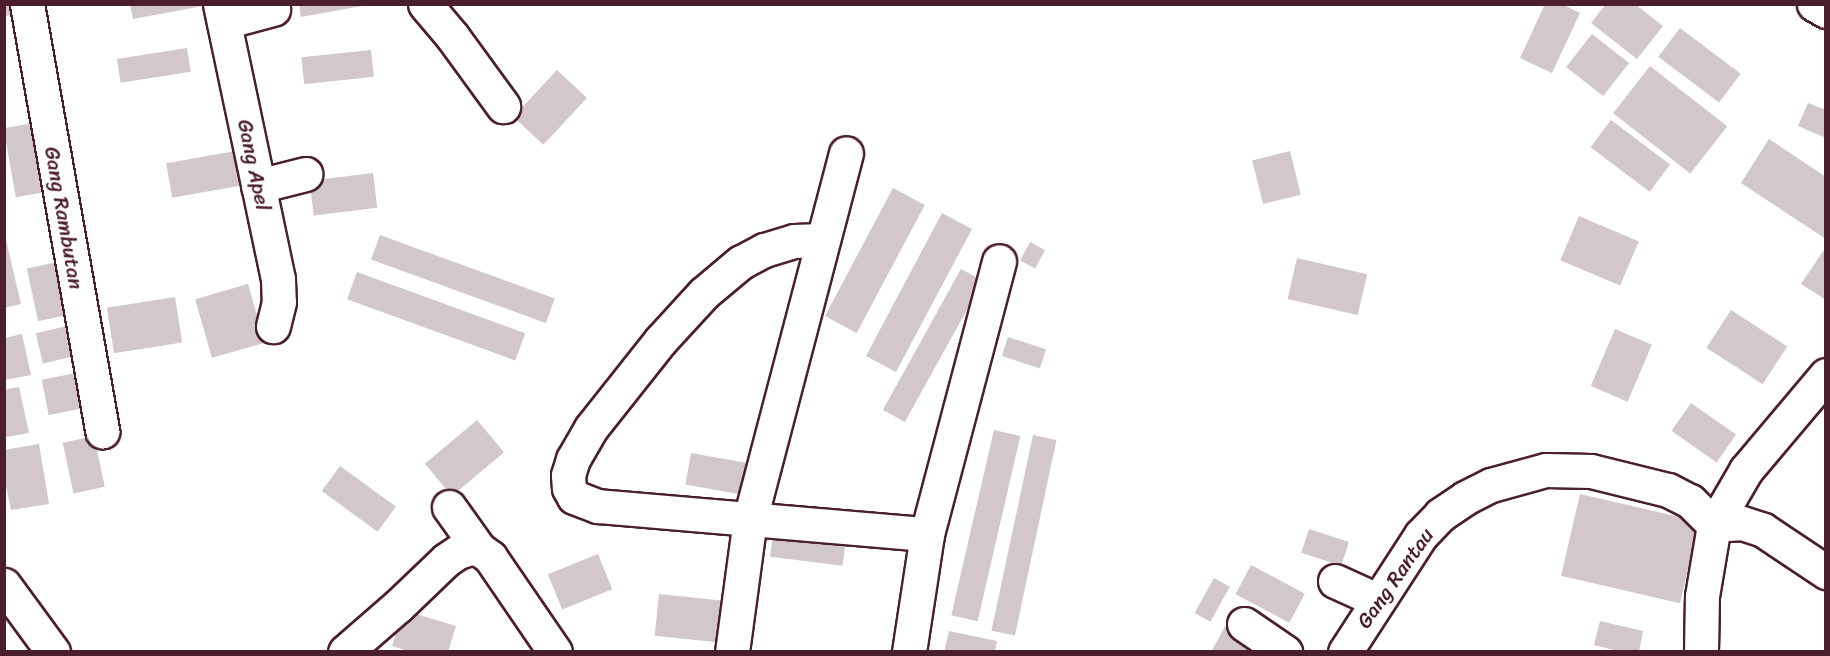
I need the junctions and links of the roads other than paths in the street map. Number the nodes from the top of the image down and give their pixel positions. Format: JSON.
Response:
{"nodes":[{"id":1,"x":27,"y":4,"type":"edge"},
{"id":2,"x":425,"y":4,"type":"edge"},
{"id":3,"x":1815,"y":4,"type":"edge"},
{"id":4,"x":273,"y":9,"type":"dead end"},
{"id":5,"x":1826,"y":11,"type":"edge"},
{"id":6,"x":222,"y":13,"type":"edge"},
{"id":7,"x":503,"y":106,"type":"dead end"},
{"id":8,"x":846,"y":153,"type":"dead end"},
{"id":9,"x":305,"y":174,"type":"dead end"},
{"id":10,"x":258,"y":186,"type":"junction"},
{"id":11,"x":822,"y":240,"type":"junction"},
{"id":12,"x":999,"y":261,"type":"dead end"},
{"id":13,"x":273,"y":326,"type":"dead end"},
{"id":14,"x":1826,"y":375,"type":"edge"},
{"id":15,"x":102,"y":431,"type":"dead end"},
{"id":16,"x":449,"y":507,"type":"dead end"},
{"id":17,"x":750,"y":519,"type":"junction"},
{"id":18,"x":1714,"y":525,"type":"junction"},
{"id":19,"x":927,"y":534,"type":"junction"},
{"id":20,"x":479,"y":549,"type":"junction"},
{"id":21,"x":1826,"y":572,"type":"edge"},
{"id":22,"x":1335,"y":581,"type":"dead end"},
{"id":23,"x":4,"y":585,"type":"edge"},
{"id":24,"x":1377,"y":600,"type":"junction"},
{"id":25,"x":1244,"y":624,"type":"dead end"},
{"id":26,"x":53,"y":651,"type":"edge"},
{"id":27,"x":345,"y":651,"type":"edge"},
{"id":28,"x":555,"y":651,"type":"edge"},
{"id":29,"x":732,"y":651,"type":"edge"},
{"id":30,"x":909,"y":651,"type":"edge"},
{"id":31,"x":1285,"y":651,"type":"edge"},
{"id":32,"x":1345,"y":651,"type":"edge"},
{"id":33,"x":1701,"y":651,"type":"edge"}],
"edges":[{"from":1,"to":15,"type":"street","name":"Gang Rambutan"},
{"from":2,"to":7,"type":"street"},
{"from":3,"to":5,"type":"street"},
{"from":4,"to":6,"type":"street"},
{"from":6,"to":10,"type":"street","name":"Gang Apel"},
{"from":8,"to":11,"type":"street"},
{"from":9,"to":10,"type":"street"},
{"from":10,"to":13,"type":"street","name":"Gang Apel"},
{"from":11,"to":17,"type":"street"},
{"from":11,"to":17,"type":"street"},
{"from":12,"to":19,"type":"street"},
{"from":14,"to":18,"type":"street"},
{"from":16,"to":20,"type":"street"},
{"from":17,"to":19,"type":"street"},
{"from":17,"to":29,"type":"street"},
{"from":18,"to":21,"type":"street"},
{"from":18,"to":24,"type":"street","name":"Gang Rantau"},
{"from":18,"to":33,"type":"street"},
{"from":19,"to":30,"type":"street"},
{"from":20,"to":27,"type":"street"},
{"from":20,"to":28,"type":"street"},
{"from":22,"to":24,"type":"street"},
{"from":23,"to":26,"type":"street"},
{"from":24,"to":32,"type":"street","name":"Gang Rantau"},
{"from":25,"to":31,"type":"street"}]}
